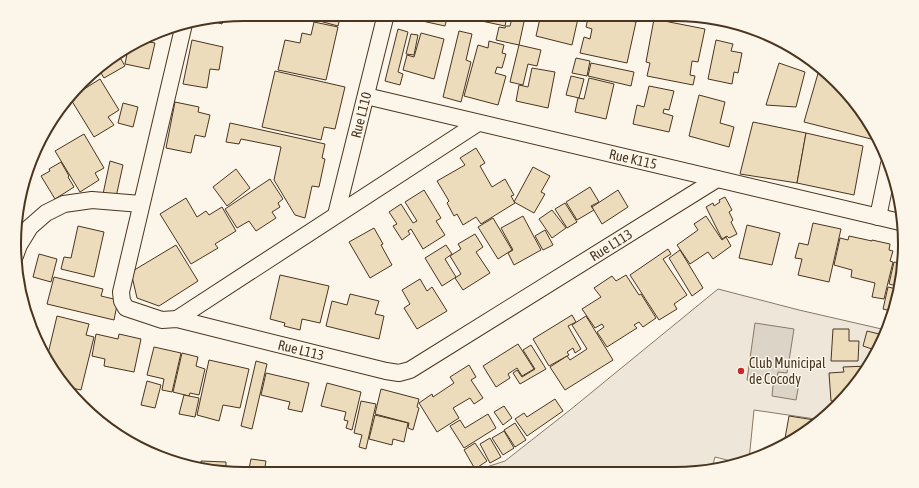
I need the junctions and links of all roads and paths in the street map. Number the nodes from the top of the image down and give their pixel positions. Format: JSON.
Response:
{"nodes":[{"id":1,"x":384,"y":21,"type":"edge"},
{"id":2,"x":183,"y":30,"type":"edge"},
{"id":3,"x":366,"y":96,"type":"junction"},
{"id":4,"x":478,"y":122,"type":"junction"},
{"id":5,"x":887,"y":176,"type":"edge"},
{"id":6,"x":717,"y":179,"type":"junction"},
{"id":7,"x":141,"y":204,"type":"junction"},
{"id":8,"x":336,"y":215,"type":"junction"},
{"id":9,"x":878,"y":217,"type":"junction"},
{"id":10,"x":897,"y":221,"type":"edge"},
{"id":11,"x":21,"y":242,"type":"edge"},
{"id":12,"x":177,"y":319,"type":"junction"}],
"edges":[{"from":1,"to":3,"type":"street","name":"Rue L110"},
{"from":2,"to":7,"type":"street","name":"Rue L113"},
{"from":3,"to":4,"type":"street","name":"Rue K115"},
{"from":3,"to":8,"type":"street","name":"Rue L110"},
{"from":4,"to":6,"type":"street","name":"Rue K115"},
{"from":4,"to":8,"type":"street"},
{"from":5,"to":9,"type":"street"},
{"from":6,"to":9,"type":"street","name":"Rue K115"},
{"from":6,"to":12,"type":"street","name":"Rue L113"},
{"from":7,"to":11,"type":"street"},
{"from":7,"to":12,"type":"street","name":"Rue L113"},
{"from":8,"to":12,"type":"street"},
{"from":9,"to":10,"type":"street","name":"Rue K115"}]}
